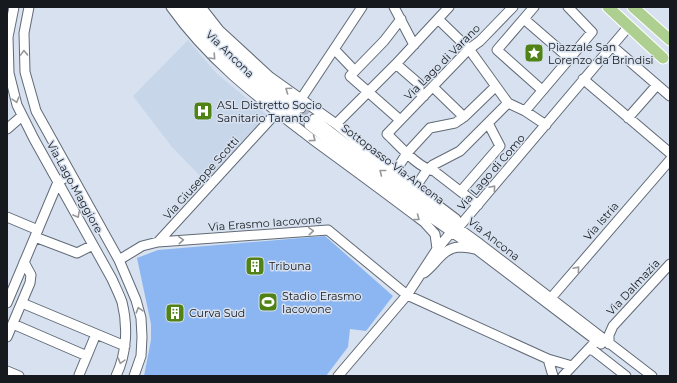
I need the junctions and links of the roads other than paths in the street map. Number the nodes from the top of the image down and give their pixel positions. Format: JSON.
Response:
{"nodes":[{"id":1,"x":14,"y":7,"type":"edge"},
{"id":2,"x":29,"y":7,"type":"edge"},
{"id":3,"x":171,"y":7,"type":"edge"},
{"id":4,"x":180,"y":7,"type":"edge"},
{"id":5,"x":190,"y":7,"type":"edge"},
{"id":6,"x":362,"y":7,"type":"edge"},
{"id":7,"x":395,"y":7,"type":"edge"},
{"id":8,"x":449,"y":7,"type":"edge"},
{"id":9,"x":513,"y":7,"type":"edge"},
{"id":10,"x":521,"y":7,"type":"edge"},
{"id":11,"x":568,"y":7,"type":"edge"},
{"id":12,"x":608,"y":7,"type":"edge"},
{"id":13,"x":633,"y":7,"type":"edge"},
{"id":14,"x":205,"y":10,"type":"edge"},
{"id":15,"x":528,"y":13,"type":"edge"},
{"id":16,"x":401,"y":19,"type":"junction"},
{"id":17,"x":438,"y":19,"type":"junction"},
{"id":18,"x":629,"y":26,"type":"junction"},
{"id":19,"x":207,"y":27,"type":"junction"},
{"id":20,"x":670,"y":40,"type":"edge"},
{"id":21,"x":670,"y":44,"type":"edge"},
{"id":22,"x":414,"y":45,"type":"junction"},
{"id":23,"x":612,"y":46,"type":"junction"},
{"id":24,"x":334,"y":49,"type":"junction"},
{"id":25,"x":469,"y":49,"type":"junction"},
{"id":26,"x":569,"y":58,"type":"junction"},
{"id":27,"x":667,"y":61,"type":"edge"},
{"id":28,"x":396,"y":64,"type":"junction"},
{"id":29,"x":24,"y":72,"type":"junction"},
{"id":30,"x":355,"y":72,"type":"junction"},
{"id":31,"x":8,"y":73,"type":"edge"},
{"id":32,"x":583,"y":79,"type":"junction"},
{"id":33,"x":657,"y":85,"type":"junction"},
{"id":34,"x":433,"y":87,"type":"junction"},
{"id":35,"x":495,"y":87,"type":"junction"},
{"id":36,"x":542,"y":90,"type":"junction"},
{"id":37,"x":368,"y":92,"type":"junction"},
{"id":38,"x":424,"y":96,"type":"junction"},
{"id":39,"x":670,"y":96,"type":"edge"},
{"id":40,"x":301,"y":99,"type":"junction"},
{"id":41,"x":508,"y":103,"type":"junction"},
{"id":42,"x":525,"y":111,"type":"junction"},
{"id":43,"x":277,"y":112,"type":"junction"},
{"id":44,"x":22,"y":116,"type":"junction"},
{"id":45,"x":464,"y":117,"type":"junction"},
{"id":46,"x":628,"y":118,"type":"junction"},
{"id":47,"x":400,"y":120,"type":"junction"},
{"id":48,"x":312,"y":122,"type":"tunnel mouth"},
{"id":49,"x":488,"y":123,"type":"junction"},
{"id":50,"x":336,"y":124,"type":"junction"},
{"id":51,"x":546,"y":125,"type":"junction"},
{"id":52,"x":7,"y":129,"type":"edge"},
{"id":53,"x":407,"y":153,"type":"junction"},
{"id":54,"x":670,"y":153,"type":"edge"},
{"id":55,"x":670,"y":160,"type":"edge"},
{"id":56,"x":64,"y":162,"type":"junction"},
{"id":57,"x":427,"y":170,"type":"junction"},
{"id":58,"x":52,"y":171,"type":"junction"},
{"id":59,"x":395,"y":172,"type":"junction"},
{"id":60,"x":71,"y":174,"type":"junction"},
{"id":61,"x":58,"y":182,"type":"junction"},
{"id":62,"x":461,"y":191,"type":"junction"},
{"id":63,"x":412,"y":192,"type":"junction"},
{"id":64,"x":396,"y":202,"type":"junction"},
{"id":65,"x":478,"y":205,"type":"junction"},
{"id":66,"x":7,"y":217,"type":"edge"},
{"id":67,"x":456,"y":231,"type":"junction"},
{"id":68,"x":36,"y":233,"type":"junction"},
{"id":69,"x":158,"y":242,"type":"junction"},
{"id":70,"x":93,"y":245,"type":"junction"},
{"id":71,"x":476,"y":249,"type":"junction"},
{"id":72,"x":441,"y":250,"type":"junction"},
{"id":73,"x":119,"y":260,"type":"junction"},
{"id":74,"x":24,"y":262,"type":"junction"},
{"id":75,"x":670,"y":264,"type":"edge"},
{"id":76,"x":124,"y":273,"type":"junction"},
{"id":77,"x":112,"y":279,"type":"junction"},
{"id":78,"x":407,"y":295,"type":"junction"},
{"id":79,"x":551,"y":298,"type":"junction"},
{"id":80,"x":7,"y":302,"type":"edge"},
{"id":81,"x":21,"y":305,"type":"junction"},
{"id":82,"x":13,"y":324,"type":"junction"},
{"id":83,"x":613,"y":326,"type":"junction"},
{"id":84,"x":593,"y":330,"type":"junction"},
{"id":85,"x":96,"y":334,"type":"junction"},
{"id":86,"x":7,"y":337,"type":"edge"},
{"id":87,"x":596,"y":341,"type":"junction"},
{"id":88,"x":609,"y":344,"type":"junction"},
{"id":89,"x":125,"y":346,"type":"junction"},
{"id":90,"x":589,"y":349,"type":"junction"},
{"id":91,"x":87,"y":356,"type":"junction"},
{"id":92,"x":548,"y":358,"type":"junction"},
{"id":93,"x":572,"y":366,"type":"junction"},
{"id":94,"x":7,"y":371,"type":"edge"},
{"id":95,"x":79,"y":375,"type":"dead end"},
{"id":96,"x":19,"y":376,"type":"edge"},
{"id":97,"x":116,"y":376,"type":"edge"},
{"id":98,"x":134,"y":376,"type":"edge"},
{"id":99,"x":338,"y":376,"type":"edge"},
{"id":100,"x":553,"y":376,"type":"edge"},
{"id":101,"x":563,"y":376,"type":"edge"},
{"id":102,"x":626,"y":376,"type":"edge"},
{"id":103,"x":642,"y":376,"type":"edge"},
{"id":104,"x":652,"y":376,"type":"edge"}],
"edges":[{"from":1,"to":31,"type":"street","name":"Via Lago Maggiore"},
{"from":29,"to":2,"type":"street","name":"Via Lago Maggiore","one_way":true},
{"from":3,"to":43,"type":"street","name":"Via Ancona","one_way":true},
{"from":4,"to":19,"type":"street"},
{"from":5,"to":19,"type":"street"},
{"from":6,"to":24,"type":"street"},
{"from":7,"to":16,"type":"street"},
{"from":8,"to":17,"type":"street"},
{"from":9,"to":25,"type":"street","name":"Via Lago di Varano"},
{"from":10,"to":15,"type":"street"},
{"from":11,"to":26,"type":"street"},
{"from":12,"to":18,"type":"main road"},
{"from":13,"to":20,"type":"main road"},
{"from":14,"to":19,"type":"street"},
{"from":40,"to":14,"type":"street","name":"Via Ancona","one_way":true},
{"from":15,"to":26,"type":"street"},
{"from":15,"to":36,"type":"street"},
{"from":16,"to":22,"type":"street"},
{"from":16,"to":30,"type":"street"},
{"from":17,"to":22,"type":"street"},
{"from":17,"to":25,"type":"street"},
{"from":18,"to":23,"type":"street","name":"Via Lago di Como"},
{"from":18,"to":27,"type":"main road"},
{"from":21,"to":27,"type":"main road"},
{"from":22,"to":28,"type":"street"},
{"from":23,"to":32,"type":"street","name":"Via Lago di Como"},
{"from":23,"to":33,"type":"street"},
{"from":24,"to":30,"type":"street"},
{"from":24,"to":40,"type":"street"},
{"from":25,"to":34,"type":"street","name":"Via Lago di Varano"},
{"from":25,"to":35,"type":"street"},
{"from":26,"to":36,"type":"street"},
{"from":28,"to":37,"type":"street"},
{"from":28,"to":38,"type":"street"},
{"from":29,"to":31,"type":"street"},
{"from":29,"to":56,"type":"street","name":"Via Lago Maggiore"},
{"from":30,"to":37,"type":"street"},
{"from":31,"to":44,"type":"street","name":"Via Lago Maggiore","one_way":true},
{"from":32,"to":46,"type":"street"},
{"from":32,"to":51,"type":"street","name":"Via Lago di Como"},
{"from":33,"to":39,"type":"street"},
{"from":33,"to":46,"type":"street"},
{"from":34,"to":38,"type":"street","name":"Via Lago di Varano"},
{"from":34,"to":45,"type":"street"},
{"from":35,"to":41,"type":"street"},
{"from":35,"to":45,"type":"street"},
{"from":36,"to":42,"type":"street"},
{"from":37,"to":47,"type":"street"},
{"from":37,"to":50,"type":"street"},
{"from":38,"to":47,"type":"street","name":"Via Lago di Varano"},
{"from":40,"to":50,"type":"street","name":"Via Ancona"},
{"from":41,"to":42,"type":"street"},
{"from":41,"to":49,"type":"street"},
{"from":42,"to":51,"type":"street"},
{"from":43,"to":64,"type":"street","name":"Via Ancona","one_way":true},
{"from":43,"to":69,"type":"street","name":"Via Giuseppe Scotti"},
{"from":44,"to":52,"type":"street"},
{"from":44,"to":58,"type":"street","name":"Via Lago Maggiore"},
{"from":45,"to":53,"type":"street"},
{"from":46,"to":54,"type":"street"},
{"from":47,"to":53,"type":"street","name":"Via Lago di Varano"},
{"from":48,"to":63,"type":"street","name":"Sottopasso Via Ancona"},
{"from":49,"to":57,"type":"street"},
{"from":49,"to":62,"type":"street","name":"Via Lago di Como"},
{"from":50,"to":59,"type":"street","name":"Via Ancona"},
{"from":65,"to":51,"type":"street","name":"Via Lago di Como","one_way":true},
{"from":53,"to":57,"type":"street"},
{"from":53,"to":59,"type":"street"},
{"from":79,"to":55,"type":"street","name":"Via Istria","one_way":true},
{"from":56,"to":58,"type":"street"},
{"from":56,"to":60,"type":"street","name":"Via Lago Maggiore"},
{"from":57,"to":62,"type":"street"},
{"from":57,"to":63,"type":"street"},
{"from":58,"to":61,"type":"street","name":"Via Lago Maggiore"},
{"from":59,"to":63,"type":"street","name":"Via Ancona"},
{"from":60,"to":61,"type":"street"},
{"from":60,"to":73,"type":"street","name":"Via Lago Maggiore"},
{"from":61,"to":68,"type":"street"},
{"from":61,"to":70,"type":"street","name":"Via Lago Maggiore","one_way":true},
{"from":62,"to":65,"type":"street"},
{"from":63,"to":64,"type":"street"},
{"from":63,"to":67,"type":"street","name":"Sottopasso Via Ancona"},
{"from":63,"to":67,"type":"street","name":"Via Ancona"},
{"from":64,"to":72,"type":"street","name":"Via Ancona","one_way":true},
{"from":65,"to":67,"type":"street","name":"Via Lago di Como"},
{"from":66,"to":68,"type":"street"},
{"from":67,"to":71,"type":"street","name":"Via Ancona"},
{"from":67,"to":72,"type":"street","name":"Via Lago di Como"},
{"from":67,"to":79,"type":"street","name":"Via Ancona"},
{"from":68,"to":70,"type":"street"},
{"from":68,"to":74,"type":"street"},
{"from":69,"to":73,"type":"street","name":"Via Erasmo Iacovone"},
{"from":69,"to":78,"type":"street","name":"Via Erasmo Iacovone","one_way":true},
{"from":70,"to":77,"type":"street","name":"Via Lago Maggiore"},
{"from":71,"to":72,"type":"street"},
{"from":71,"to":87,"type":"street","name":"Via Ancona"},
{"from":72,"to":78,"type":"street","name":"Via Lago di Como"},
{"from":73,"to":76,"type":"street","name":"Via Lago Maggiore"},
{"from":74,"to":80,"type":"street"},
{"from":74,"to":81,"type":"street"},
{"from":75,"to":83,"type":"street","name":"Via Dalmazia"},
{"from":76,"to":77,"type":"street"},
{"from":98,"to":76,"type":"street","name":"Via Lago Maggiore","one_way":true},
{"from":77,"to":89,"type":"street","name":"Via Lago Maggiore"},
{"from":78,"to":92,"type":"street","name":"Via Erasmo Iacovone"},
{"from":78,"to":99,"type":"street","name":"Via Lago di Como"},
{"from":79,"to":84,"type":"street","name":"Via Ancona"},
{"from":80,"to":81,"type":"street"},
{"from":81,"to":82,"type":"street"},
{"from":81,"to":85,"type":"street"},
{"from":82,"to":86,"type":"street"},
{"from":82,"to":91,"type":"street"},
{"from":83,"to":84,"type":"street","name":"Via Dalmazia"},
{"from":83,"to":88,"type":"street","name":"Via Dalmazia"},
{"from":84,"to":88,"type":"street","name":"Via Ancona"},
{"from":85,"to":89,"type":"street"},
{"from":85,"to":91,"type":"street"},
{"from":87,"to":90,"type":"street"},
{"from":87,"to":103,"type":"street","name":"Via Ancona"},
{"from":88,"to":104,"type":"street","name":"Via Ancona"},
{"from":89,"to":97,"type":"street","name":"Via Lago Maggiore","one_way":true},
{"from":90,"to":93,"type":"street"},
{"from":90,"to":102,"type":"street"},
{"from":91,"to":95,"type":"street"},
{"from":92,"to":93,"type":"street","name":"Via Erasmo Iacovone"},
{"from":92,"to":100,"type":"street"},
{"from":93,"to":101,"type":"street"},
{"from":94,"to":96,"type":"street"}]}
